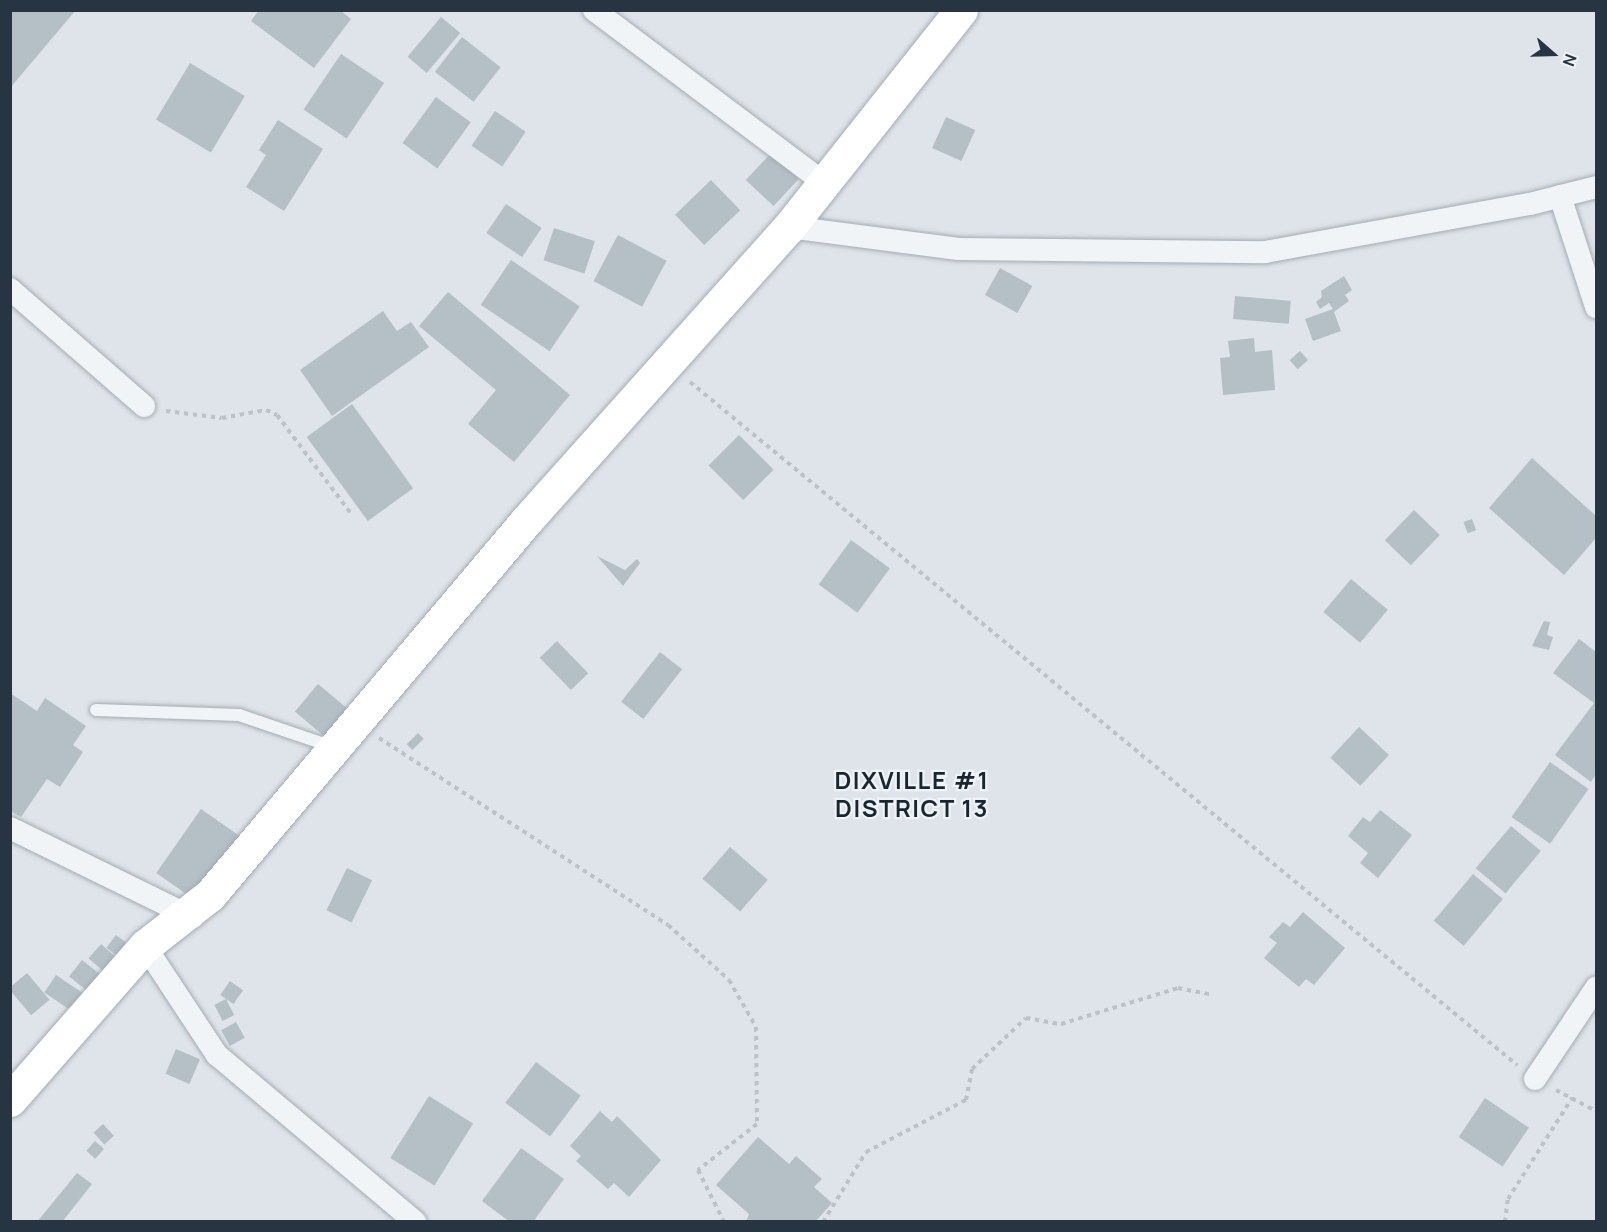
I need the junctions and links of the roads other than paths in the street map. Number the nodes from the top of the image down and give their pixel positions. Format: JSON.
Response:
{"nodes":[{"id":1,"x":594,"y":10,"type":"edge"},
{"id":2,"x":961,"y":10,"type":"edge"},
{"id":3,"x":824,"y":183,"type":"junction"},
{"id":4,"x":1596,"y":187,"type":"edge"},
{"id":5,"x":1560,"y":196,"type":"junction"},
{"id":6,"x":789,"y":227,"type":"junction"},
{"id":7,"x":10,"y":289,"type":"edge"},
{"id":8,"x":1596,"y":307,"type":"edge"},
{"id":9,"x":144,"y":406,"type":"road end"},
{"id":10,"x":96,"y":710,"type":"dead end"},
{"id":11,"x":357,"y":724,"type":"junction"},
{"id":12,"x":10,"y":828,"type":"edge"},
{"id":13,"x":210,"y":895,"type":"junction"},
{"id":14,"x":145,"y":946,"type":"junction"},
{"id":15,"x":1596,"y":988,"type":"edge"},
{"id":16,"x":1535,"y":1079,"type":"road end"},
{"id":17,"x":10,"y":1100,"type":"edge"},
{"id":18,"x":415,"y":1221,"type":"edge"}],
"edges":[{"from":1,"to":3,"type":"street"},
{"from":2,"to":3,"type":"main road"},
{"from":3,"to":6,"type":"main road"},
{"from":4,"to":5,"type":"street"},
{"from":5,"to":6,"type":"street"},
{"from":5,"to":8,"type":"street"},
{"from":6,"to":11,"type":"main road"},
{"from":7,"to":9,"type":"street"},
{"from":10,"to":11,"type":"lane"},
{"from":11,"to":13,"type":"main road"},
{"from":12,"to":13,"type":"street"},
{"from":13,"to":14,"type":"main road"},
{"from":14,"to":17,"type":"main road"},
{"from":14,"to":18,"type":"street"},
{"from":15,"to":16,"type":"street"}]}
